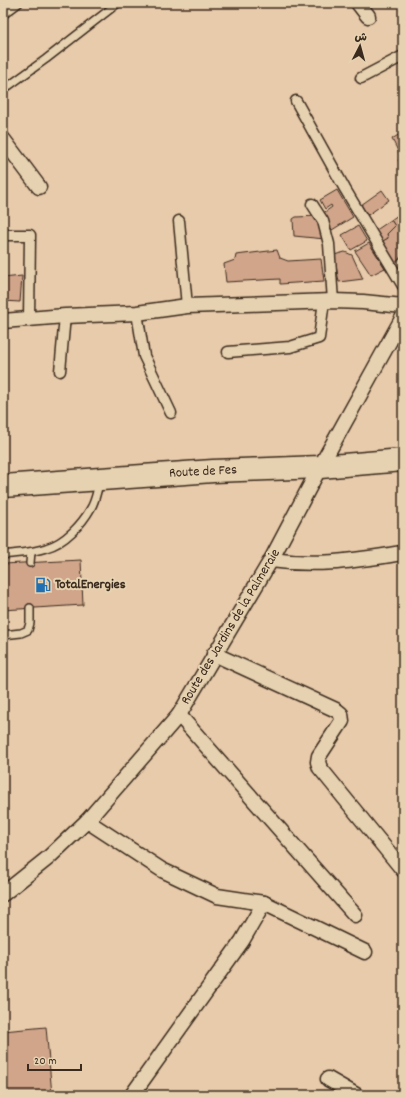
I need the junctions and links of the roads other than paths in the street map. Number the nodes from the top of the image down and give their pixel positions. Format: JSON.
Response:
{"nodes":[{"id":1,"x":19,"y":3,"type":"edge"},
{"id":2,"x":118,"y":3,"type":"edge"},
{"id":3,"x":358,"y":3,"type":"edge"},
{"id":4,"x":3,"y":15,"type":"edge"},
{"id":5,"x":368,"y":16,"type":"dead end"},
{"id":6,"x":403,"y":56,"type":"edge"},
{"id":7,"x":361,"y":78,"type":"dead end"},
{"id":8,"x":3,"y":90,"type":"edge"},
{"id":9,"x":296,"y":101,"type":"dead end"},
{"id":10,"x":3,"y":139,"type":"edge"},
{"id":11,"x":39,"y":187,"type":"dead end"},
{"id":12,"x":312,"y":204,"type":"dead end"},
{"id":13,"x":179,"y":221,"type":"dead end"},
{"id":14,"x":3,"y":235,"type":"edge"},
{"id":15,"x":403,"y":286,"type":"edge"},
{"id":16,"x":329,"y":301,"type":"junction"},
{"id":17,"x":187,"y":306,"type":"junction"},
{"id":18,"x":403,"y":306,"type":"edge"},
{"id":19,"x":137,"y":313,"type":"junction"},
{"id":20,"x":65,"y":316,"type":"junction"},
{"id":21,"x":403,"y":317,"type":"edge"},
{"id":22,"x":29,"y":320,"type":"junction"},
{"id":23,"x":3,"y":321,"type":"edge"},
{"id":24,"x":228,"y":352,"type":"dead end"},
{"id":25,"x":60,"y":371,"type":"dead end"},
{"id":26,"x":171,"y":413,"type":"dead end"},
{"id":27,"x":403,"y":460,"type":"edge"},
{"id":28,"x":320,"y":467,"type":"junction"},
{"id":29,"x":100,"y":479,"type":"junction"},
{"id":30,"x":3,"y":486,"type":"edge"},
{"id":31,"x":31,"y":552,"type":"junction"},
{"id":32,"x":403,"y":553,"type":"edge"},
{"id":33,"x":3,"y":555,"type":"edge"},
{"id":34,"x":271,"y":560,"type":"junction"},
{"id":35,"x":30,"y":563,"type":"dead end"},
{"id":36,"x":30,"y":608,"type":"dead end"},
{"id":37,"x":3,"y":635,"type":"edge"},
{"id":38,"x":214,"y":654,"type":"junction"},
{"id":39,"x":179,"y":715,"type":"junction"},
{"id":40,"x":87,"y":821,"type":"junction"},
{"id":41,"x":403,"y":870,"type":"edge"},
{"id":42,"x":3,"y":894,"type":"edge"},
{"id":43,"x":264,"y":903,"type":"junction"},
{"id":44,"x":355,"y":914,"type":"dead end"},
{"id":45,"x":365,"y":952,"type":"dead end"},
{"id":46,"x":328,"y":1079,"type":"dead end"},
{"id":47,"x":132,"y":1095,"type":"edge"},
{"id":48,"x":356,"y":1095,"type":"edge"}],
"edges":[{"from":1,"to":4,"type":"lane"},
{"from":2,"to":8,"type":"lane"},
{"from":3,"to":5,"type":"street"},
{"from":6,"to":7,"type":"street"},
{"from":9,"to":15,"type":"street"},
{"from":10,"to":11,"type":"street"},
{"from":12,"to":16,"type":"street"},
{"from":13,"to":17,"type":"street"},
{"from":14,"to":22,"type":"street"},
{"from":16,"to":17,"type":"street"},
{"from":16,"to":18,"type":"street"},
{"from":16,"to":24,"type":"street"},
{"from":17,"to":19,"type":"street"},
{"from":19,"to":20,"type":"street"},
{"from":19,"to":26,"type":"street"},
{"from":20,"to":22,"type":"street"},
{"from":20,"to":25,"type":"street"},
{"from":21,"to":28,"type":"street","name":"Route des Jardins de la Palmeraie"},
{"from":22,"to":23,"type":"street"},
{"from":27,"to":28,"type":"main road","name":"Route de Fes"},
{"from":28,"to":29,"type":"main road","name":"Route de Fes"},
{"from":28,"to":34,"type":"street","name":"Route des Jardins de la Palmeraie"},
{"from":29,"to":30,"type":"main road","name":"Route de Fes"},
{"from":29,"to":31,"type":"lane"},
{"from":31,"to":33,"type":"lane"},
{"from":31,"to":35,"type":"lane"},
{"from":32,"to":34,"type":"street"},
{"from":34,"to":38,"type":"street","name":"Route des Jardins de la Palmeraie"},
{"from":36,"to":37,"type":"lane"},
{"from":38,"to":39,"type":"street","name":"Route des Jardins de la Palmeraie"},
{"from":38,"to":41,"type":"street"},
{"from":39,"to":40,"type":"street","name":"Route des Jardins de la Palmeraie"},
{"from":39,"to":44,"type":"street"},
{"from":40,"to":42,"type":"street","name":"Route des Jardins de la Palmeraie"},
{"from":40,"to":43,"type":"street"},
{"from":43,"to":45,"type":"street"},
{"from":43,"to":47,"type":"street"},
{"from":46,"to":48,"type":"street"}]}
